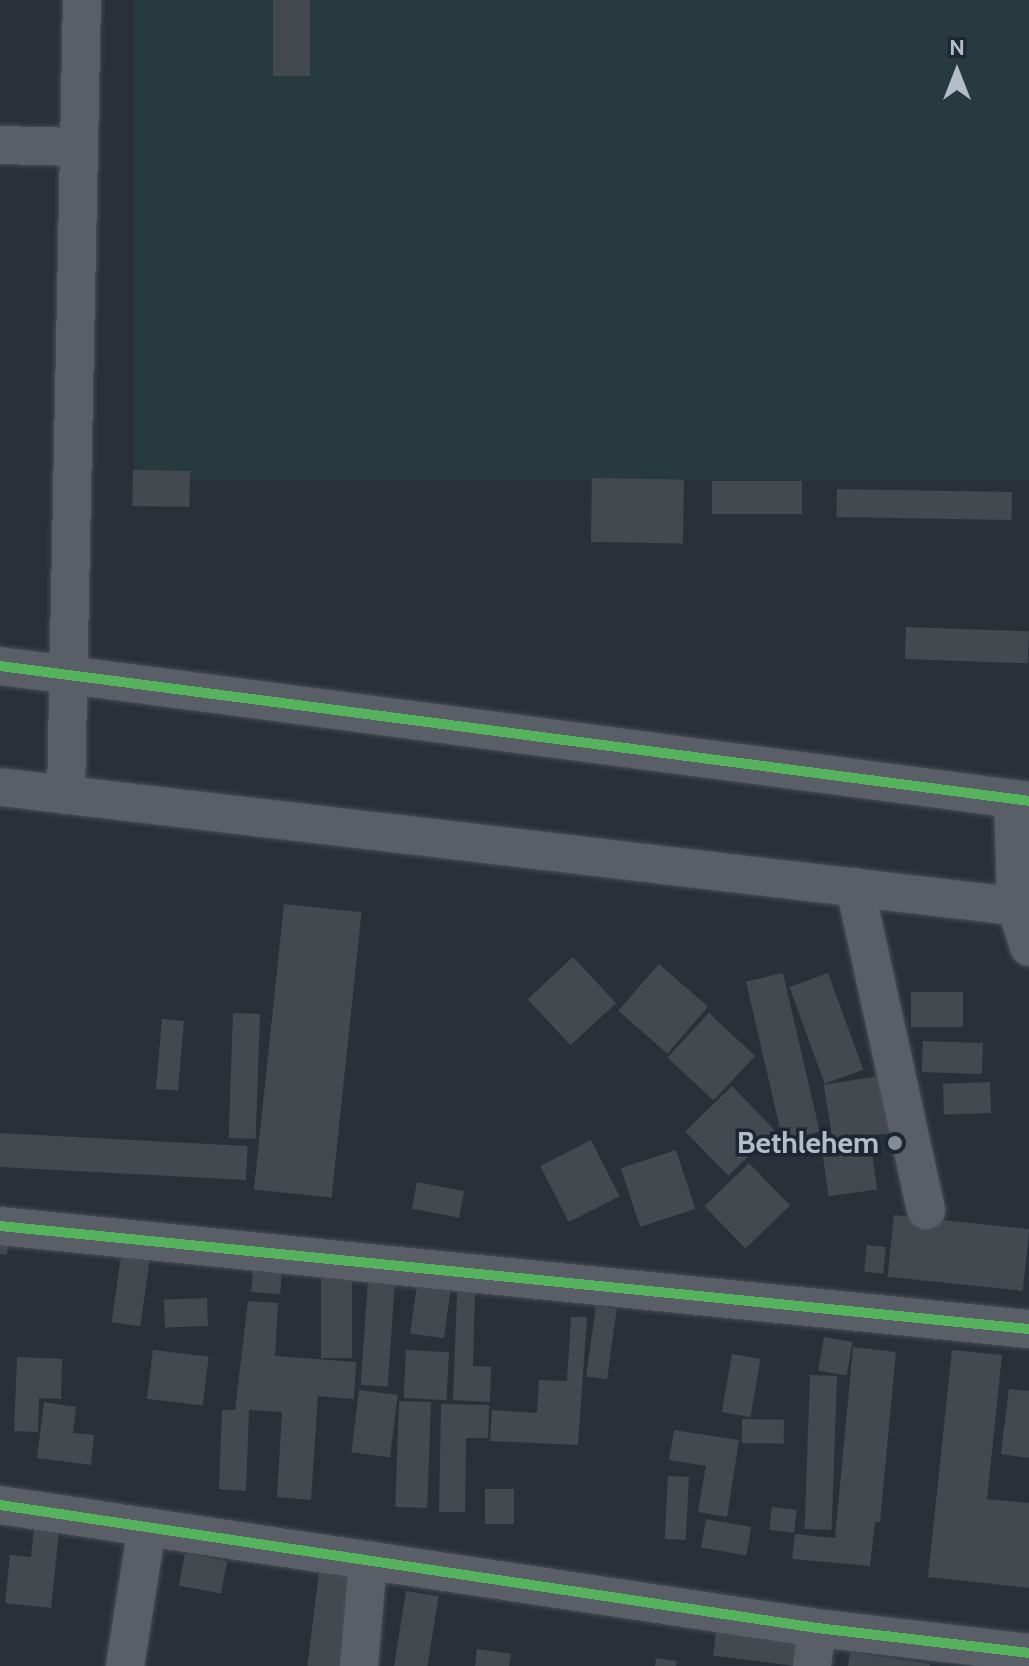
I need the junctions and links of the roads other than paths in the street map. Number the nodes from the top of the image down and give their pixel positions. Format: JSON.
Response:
{"nodes":[{"id":1,"x":82,"y":0,"type":"edge"},
{"id":2,"x":0,"y":145,"type":"edge"},
{"id":3,"x":79,"y":147,"type":"junction"},
{"id":4,"x":0,"y":666,"type":"edge"},
{"id":5,"x":69,"y":675,"type":"junction"},
{"id":6,"x":0,"y":787,"type":"edge"},
{"id":7,"x":66,"y":795,"type":"junction"},
{"id":8,"x":1021,"y":800,"type":"edge"},
{"id":9,"x":855,"y":887,"type":"junction"},
{"id":10,"x":1023,"y":907,"type":"edge"},
{"id":11,"x":1029,"y":947,"type":"edge"},
{"id":12,"x":926,"y":1210,"type":"dead end"},
{"id":13,"x":0,"y":1226,"type":"edge"},
{"id":14,"x":1029,"y":1329,"type":"edge"},
{"id":15,"x":0,"y":1505,"type":"edge"},
{"id":16,"x":147,"y":1527,"type":"junction"},
{"id":17,"x":368,"y":1560,"type":"junction"},
{"id":18,"x":817,"y":1628,"type":"junction"},
{"id":19,"x":1029,"y":1653,"type":"edge"},
{"id":20,"x":125,"y":1666,"type":"edge"},
{"id":21,"x":359,"y":1666,"type":"edge"},
{"id":22,"x":812,"y":1666,"type":"edge"}],
"edges":[{"from":1,"to":3,"type":"street"},
{"from":2,"to":3,"type":"street"},
{"from":3,"to":5,"type":"street"},
{"from":4,"to":5,"type":"street"},
{"from":5,"to":7,"type":"street"},
{"from":5,"to":8,"type":"street"},
{"from":6,"to":7,"type":"street"},
{"from":7,"to":9,"type":"street"},
{"from":8,"to":10,"type":"street"},
{"from":9,"to":10,"type":"street"},
{"from":9,"to":12,"type":"street"},
{"from":10,"to":11,"type":"street"},
{"from":13,"to":14,"type":"street"},
{"from":15,"to":16,"type":"street"},
{"from":16,"to":17,"type":"street"},
{"from":16,"to":20,"type":"street"},
{"from":17,"to":18,"type":"street"},
{"from":17,"to":21,"type":"street"},
{"from":18,"to":19,"type":"street"},
{"from":18,"to":22,"type":"street"}]}
